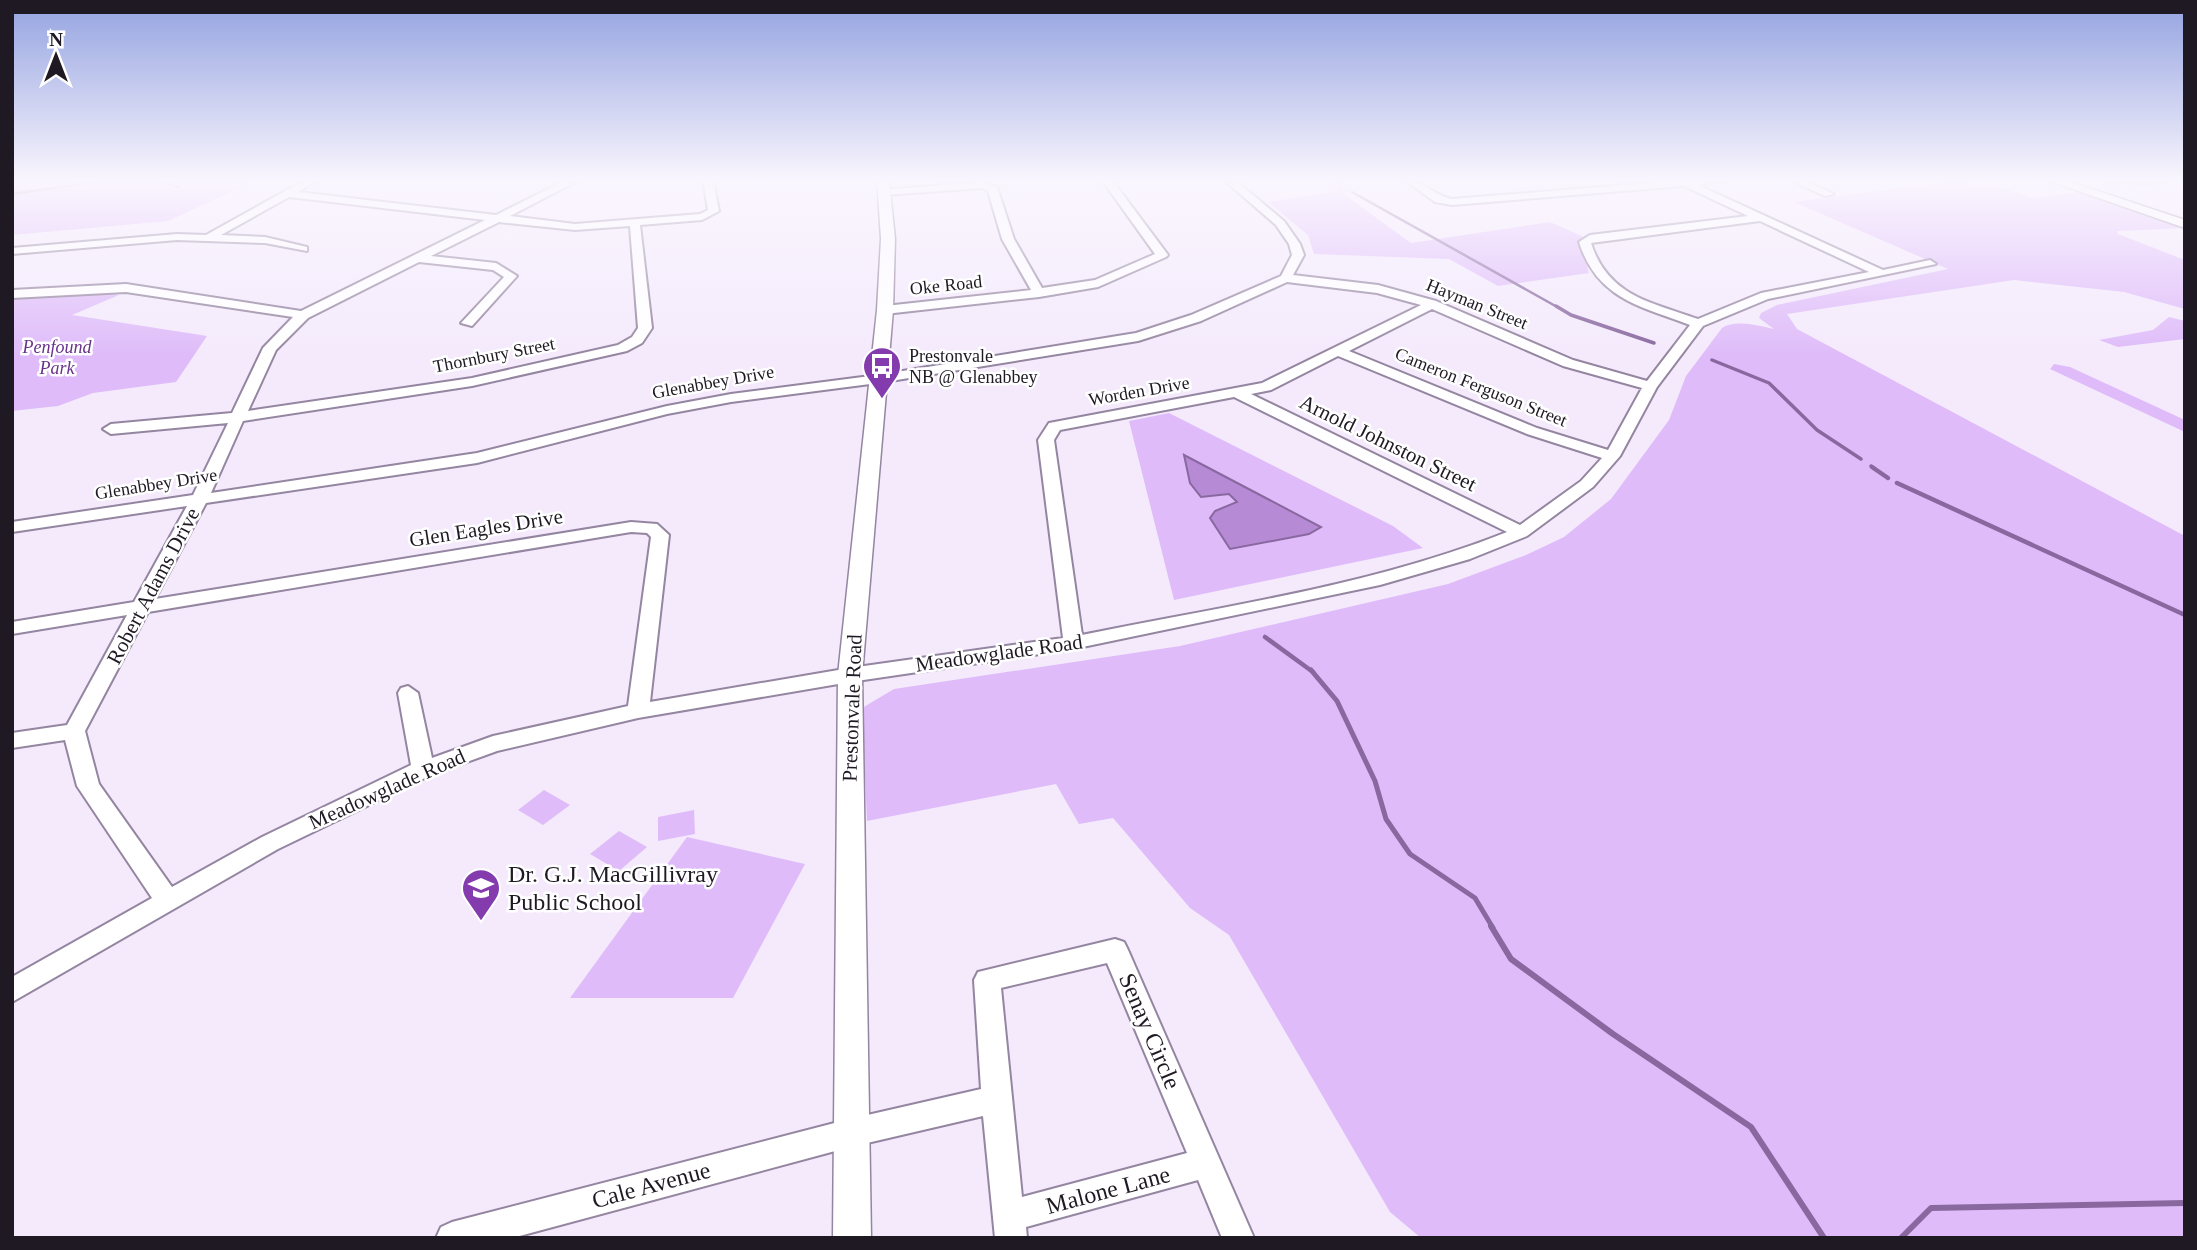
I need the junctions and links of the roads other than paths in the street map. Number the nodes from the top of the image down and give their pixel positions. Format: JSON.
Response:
{"nodes":[{"id":1,"x":197,"y":238,"type":"edge"},
{"id":2,"x":218,"y":238,"type":"edge"},
{"id":3,"x":458,"y":238,"type":"edge"},
{"id":4,"x":636,"y":238,"type":"edge"},
{"id":5,"x":888,"y":238,"type":"edge"},
{"id":6,"x":1008,"y":238,"type":"edge"},
{"id":7,"x":1153,"y":238,"type":"edge"},
{"id":8,"x":1292,"y":238,"type":"edge"},
{"id":9,"x":1590,"y":238,"type":"edge"},
{"id":10,"x":1805,"y":238,"type":"edge"},
{"id":11,"x":303,"y":249,"type":"dead end"},
{"id":12,"x":12,"y":251,"type":"edge"},
{"id":13,"x":419,"y":258,"type":"junction"},
{"id":14,"x":1930,"y":264,"type":"dead end"},
{"id":15,"x":1881,"y":273,"type":"junction"},
{"id":16,"x":1286,"y":278,"type":"junction"},
{"id":17,"x":1039,"y":293,"type":"junction"},
{"id":18,"x":12,"y":295,"type":"edge"},
{"id":19,"x":1432,"y":304,"type":"junction"},
{"id":20,"x":885,"y":310,"type":"junction"},
{"id":21,"x":303,"y":315,"type":"junction"},
{"id":22,"x":467,"y":323,"type":"dead end"},
{"id":23,"x":1698,"y":323,"type":"junction"},
{"id":24,"x":1338,"y":351,"type":"junction"},
{"id":25,"x":878,"y":379,"type":"junction"},
{"id":26,"x":1650,"y":386,"type":"junction"},
{"id":27,"x":1236,"y":393,"type":"junction"},
{"id":28,"x":240,"y":417,"type":"junction"},
{"id":29,"x":111,"y":429,"type":"dead end"},
{"id":30,"x":1612,"y":456,"type":"junction"},
{"id":31,"x":199,"y":500,"type":"junction"},
{"id":32,"x":12,"y":527,"type":"edge"},
{"id":33,"x":1521,"y":532,"type":"junction"},
{"id":34,"x":142,"y":608,"type":"junction"},
{"id":35,"x":12,"y":628,"type":"edge"},
{"id":36,"x":1073,"y":643,"type":"junction"},
{"id":37,"x":850,"y":675,"type":"junction"},
{"id":38,"x":408,"y":693,"type":"dead end"},
{"id":39,"x":638,"y":712,"type":"junction"},
{"id":40,"x":74,"y":731,"type":"junction"},
{"id":41,"x":12,"y":741,"type":"edge"},
{"id":42,"x":423,"y":769,"type":"junction"},
{"id":43,"x":168,"y":902,"type":"junction"},
{"id":44,"x":12,"y":990,"type":"edge"},
{"id":45,"x":996,"y":1099,"type":"junction"},
{"id":46,"x":850,"y":1133,"type":"junction"},
{"id":47,"x":1206,"y":1163,"type":"junction"},
{"id":48,"x":1010,"y":1227,"type":"edge"},
{"id":49,"x":468,"y":1236,"type":"edge"},
{"id":50,"x":852,"y":1238,"type":"edge"},
{"id":51,"x":1238,"y":1238,"type":"edge"}],
"edges":[{"from":1,"to":12,"type":"street"},
{"from":2,"to":11,"type":"street"},
{"from":3,"to":13,"type":"street","name":"Robert Adams Drive"},
{"from":4,"to":28,"type":"street","name":"Thornbury Street"},
{"from":5,"to":20,"type":"street","name":"Prestonvale Road"},
{"from":6,"to":17,"type":"street"},
{"from":7,"to":17,"type":"street","name":"Oke Road"},
{"from":8,"to":16,"type":"street"},
{"from":9,"to":23,"type":"street"},
{"from":10,"to":15,"type":"street"},
{"from":13,"to":21,"type":"street","name":"Robert Adams Drive"},
{"from":13,"to":22,"type":"street"},
{"from":14,"to":15,"type":"street"},
{"from":15,"to":23,"type":"street"},
{"from":16,"to":19,"type":"street","name":"Hayman Street"},
{"from":16,"to":25,"type":"street","name":"Glenabbey Drive"},
{"from":17,"to":20,"type":"street","name":"Oke Road"},
{"from":18,"to":21,"type":"street"},
{"from":19,"to":24,"type":"street","name":"Worden Drive"},
{"from":19,"to":26,"type":"street","name":"Hayman Street"},
{"from":20,"to":25,"type":"street","name":"Prestonvale Road"},
{"from":21,"to":28,"type":"street","name":"Robert Adams Drive"},
{"from":23,"to":26,"type":"street","name":"Meadowglade Road"},
{"from":24,"to":27,"type":"street","name":"Worden Drive"},
{"from":24,"to":30,"type":"street","name":"Cameron Ferguson Street"},
{"from":25,"to":31,"type":"street","name":"Glenabbey Drive"},
{"from":25,"to":37,"type":"street","name":"Prestonvale Road"},
{"from":26,"to":30,"type":"street","name":"Meadowglade Road"},
{"from":27,"to":33,"type":"street","name":"Arnold Johnston Street"},
{"from":27,"to":36,"type":"street","name":"Worden Drive"},
{"from":28,"to":29,"type":"street"},
{"from":28,"to":31,"type":"street","name":"Robert Adams Drive"},
{"from":30,"to":33,"type":"street","name":"Meadowglade Road"},
{"from":31,"to":32,"type":"street","name":"Glenabbey Drive"},
{"from":31,"to":34,"type":"street","name":"Robert Adams Drive"},
{"from":33,"to":36,"type":"street","name":"Meadowglade Road"},
{"from":34,"to":35,"type":"street"},
{"from":34,"to":39,"type":"street","name":"Glen Eagles Drive"},
{"from":34,"to":40,"type":"street","name":"Robert Adams Drive"},
{"from":36,"to":37,"type":"street","name":"Meadowglade Road"},
{"from":37,"to":39,"type":"street","name":"Meadowglade Road"},
{"from":37,"to":46,"type":"street","name":"Prestonvale Road"},
{"from":38,"to":42,"type":"street"},
{"from":39,"to":42,"type":"street","name":"Meadowglade Road"},
{"from":40,"to":41,"type":"street"},
{"from":40,"to":43,"type":"street"},
{"from":42,"to":43,"type":"street","name":"Meadowglade Road"},
{"from":43,"to":44,"type":"street","name":"Meadowglade Road"},
{"from":45,"to":46,"type":"street","name":"Cale Avenue"},
{"from":45,"to":47,"type":"street","name":"Senay Circle"},
{"from":45,"to":48,"type":"street","name":"Senay Circle"},
{"from":46,"to":49,"type":"street","name":"Cale Avenue"},
{"from":46,"to":50,"type":"street","name":"Prestonvale Road"},
{"from":47,"to":48,"type":"street","name":"Malone Lane"},
{"from":47,"to":51,"type":"street","name":"Senay Circle"}]}
